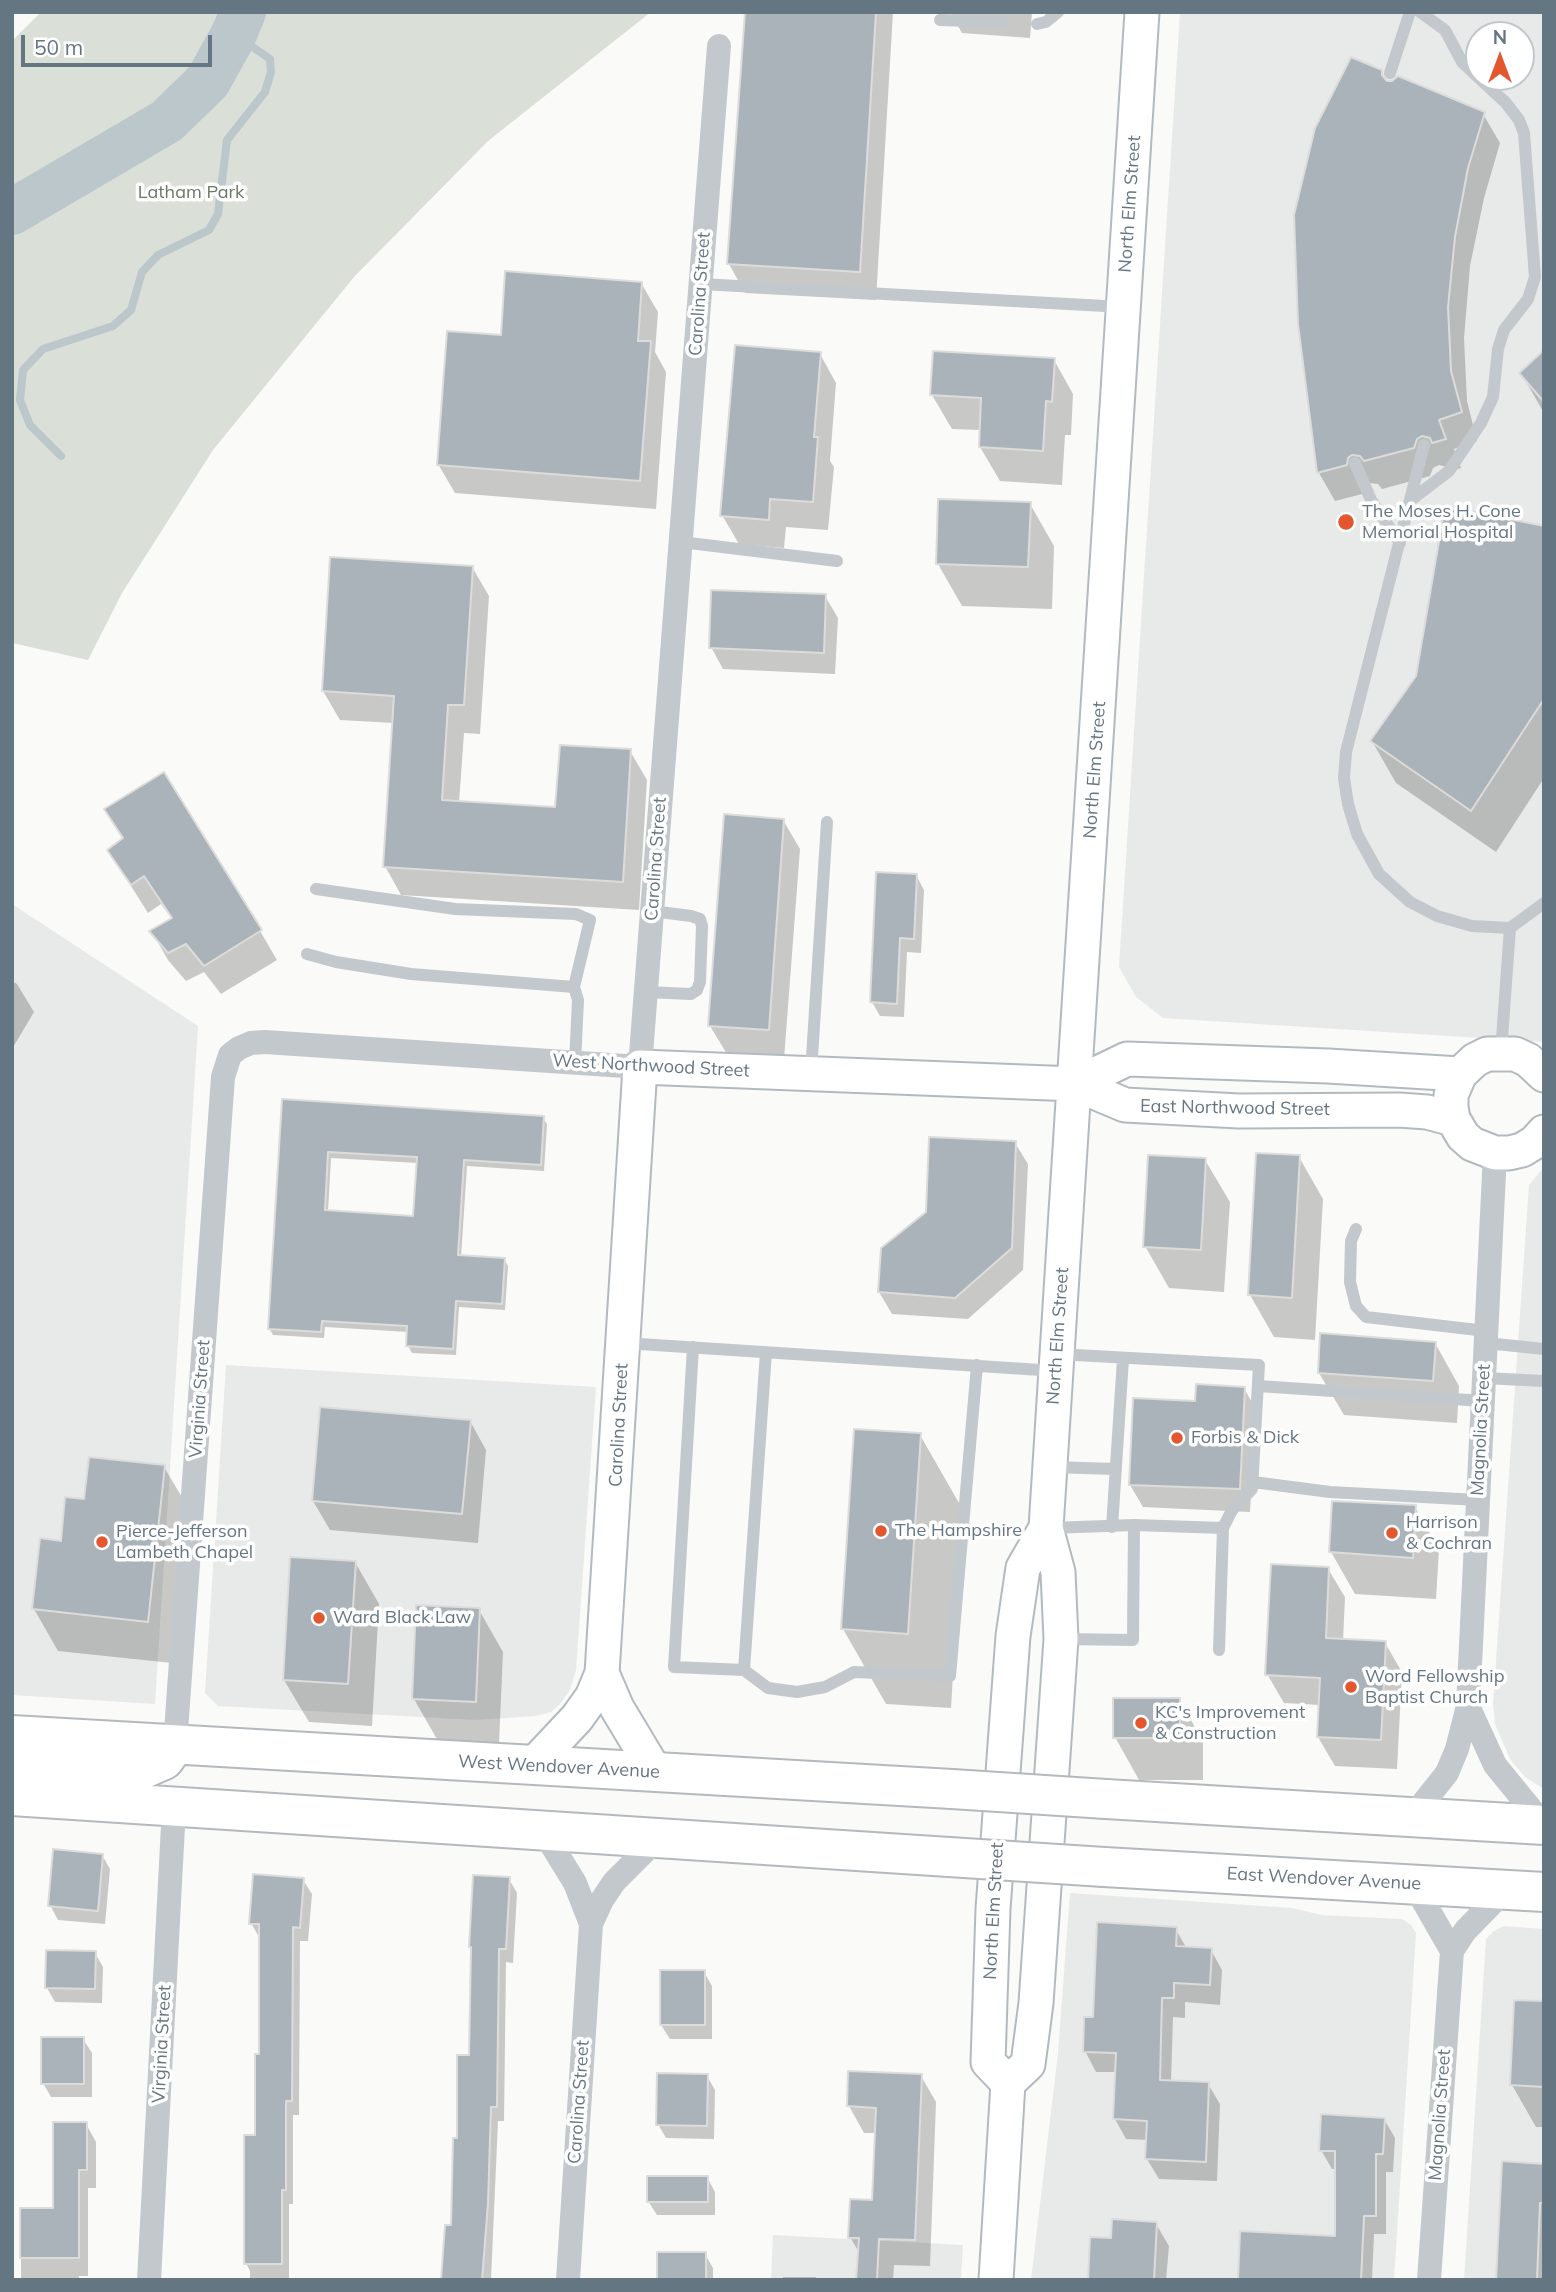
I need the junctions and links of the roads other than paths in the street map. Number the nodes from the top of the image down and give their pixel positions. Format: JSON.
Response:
{"nodes":[{"id":1,"x":1058,"y":12,"type":"edge"},
{"id":2,"x":1142,"y":12,"type":"edge"},
{"id":3,"x":1410,"y":12,"type":"edge"},
{"id":4,"x":1420,"y":12,"type":"edge"},
{"id":5,"x":940,"y":20,"type":"dead end"},
{"id":6,"x":1003,"y":22,"type":"dead end"},
{"id":7,"x":1037,"y":24,"type":"dead end"},
{"id":8,"x":719,"y":46,"type":"dead end"},
{"id":9,"x":1390,"y":73,"type":"dead end"},
{"id":10,"x":701,"y":284,"type":"junction"},
{"id":11,"x":1124,"y":307,"type":"junction"},
{"id":12,"x":1424,"y":445,"type":"dead end"},
{"id":13,"x":1355,"y":463,"type":"dead end"},
{"id":14,"x":1411,"y":500,"type":"junction"},
{"id":15,"x":681,"y":542,"type":"junction"},
{"id":16,"x":1400,"y":543,"type":"junction"},
{"id":17,"x":837,"y":561,"type":"dead end"},
{"id":18,"x":827,"y":822,"type":"dead end"},
{"id":19,"x":316,"y":889,"type":"dead end"},
{"id":20,"x":1544,"y":904,"type":"edge"},
{"id":21,"x":652,"y":911,"type":"junction"},
{"id":22,"x":1510,"y":928,"type":"junction"},
{"id":23,"x":307,"y":954,"type":"dead end"},
{"id":24,"x":574,"y":987,"type":"junction"},
{"id":25,"x":646,"y":992,"type":"junction"},
{"id":26,"x":1500,"y":1052,"type":"junction"},
{"id":27,"x":230,"y":1055,"type":"joint"},
{"id":28,"x":575,"y":1063,"type":"junction"},
{"id":29,"x":640,"y":1067,"type":"junction"},
{"id":30,"x":811,"y":1074,"type":"junction"},
{"id":31,"x":1460,"y":1074,"type":"junction"},
{"id":32,"x":1544,"y":1074,"type":"edge"},
{"id":33,"x":1075,"y":1084,"type":"junction"},
{"id":34,"x":1453,"y":1119,"type":"junction"},
{"id":35,"x":1544,"y":1132,"type":"edge"},
{"id":36,"x":1495,"y":1153,"type":"junction"},
{"id":37,"x":1356,"y":1229,"type":"dead end"},
{"id":38,"x":1486,"y":1337,"type":"junction"},
{"id":39,"x":624,"y":1343,"type":"junction"},
{"id":40,"x":693,"y":1347,"type":"junction"},
{"id":41,"x":1544,"y":1349,"type":"edge"},
{"id":42,"x":766,"y":1352,"type":"junction"},
{"id":43,"x":1123,"y":1359,"type":"junction"},
{"id":44,"x":1056,"y":1362,"type":"junction"},
{"id":45,"x":977,"y":1365,"type":"junction"},
{"id":46,"x":1544,"y":1381,"type":"edge"},
{"id":47,"x":1258,"y":1386,"type":"junction"},
{"id":48,"x":1483,"y":1390,"type":"junction"},
{"id":49,"x":1049,"y":1467,"type":"junction"},
{"id":50,"x":1116,"y":1469,"type":"junction"},
{"id":51,"x":1253,"y":1482,"type":"junction"},
{"id":52,"x":1478,"y":1500,"type":"junction"},
{"id":53,"x":1135,"y":1525,"type":"junction"},
{"id":54,"x":1112,"y":1527,"type":"junction"},
{"id":55,"x":1046,"y":1528,"type":"junction"},
{"id":56,"x":1223,"y":1528,"type":"junction"},
{"id":57,"x":1061,"y":1639,"type":"junction"},
{"id":58,"x":1219,"y":1650,"type":"dead end"},
{"id":59,"x":744,"y":1670,"type":"junction"},
{"id":60,"x":602,"y":1672,"type":"junction"},
{"id":61,"x":1468,"y":1706,"type":"junction"},
{"id":62,"x":12,"y":1735,"type":"edge"},
{"id":63,"x":175,"y":1745,"type":"junction"},
{"id":64,"x":12,"y":1764,"type":"edge"},
{"id":65,"x":532,"y":1766,"type":"junction"},
{"id":66,"x":656,"y":1773,"type":"junction"},
{"id":67,"x":12,"y":1796,"type":"edge"},
{"id":68,"x":174,"y":1807,"type":"junction"},
{"id":69,"x":1412,"y":1817,"type":"junction"},
{"id":70,"x":1544,"y":1825,"type":"edge"},
{"id":71,"x":543,"y":1831,"type":"junction"},
{"id":72,"x":657,"y":1839,"type":"junction"},
{"id":73,"x":1413,"y":1883,"type":"junction"},
{"id":74,"x":1506,"y":1889,"type":"junction"},
{"id":75,"x":1544,"y":1892,"type":"edge"},
{"id":76,"x":591,"y":1924,"type":"junction"},
{"id":77,"x":1452,"y":1951,"type":"junction"},
{"id":78,"x":1008,"y":2083,"type":"junction"},
{"id":79,"x":149,"y":2280,"type":"edge"},
{"id":80,"x":568,"y":2280,"type":"edge"},
{"id":81,"x":996,"y":2280,"type":"edge"},
{"id":82,"x":1429,"y":2280,"type":"edge"}],
"edges":[{"from":1,"to":7,"type":"lane"},
{"from":2,"to":11,"type":"main road","name":"North Elm Street"},
{"from":3,"to":9,"type":"lane"},
{"from":4,"to":14,"type":"lane"},
{"from":5,"to":6,"type":"lane"},
{"from":8,"to":10,"type":"street","name":"Carolina Street"},
{"from":10,"to":11,"type":"lane"},
{"from":10,"to":15,"type":"street","name":"Carolina Street"},
{"from":11,"to":33,"type":"main road","name":"North Elm Street"},
{"from":12,"to":14,"type":"lane"},
{"from":13,"to":16,"type":"lane"},
{"from":14,"to":16,"type":"lane"},
{"from":15,"to":17,"type":"lane"},
{"from":15,"to":21,"type":"street","name":"Carolina Street"},
{"from":16,"to":22,"type":"lane"},
{"from":18,"to":30,"type":"lane"},
{"from":19,"to":24,"type":"lane"},
{"from":20,"to":22,"type":"lane"},
{"from":21,"to":25,"type":"street","name":"Carolina Street"},
{"from":21,"to":25,"type":"lane"},
{"from":22,"to":26,"type":"lane"},
{"from":23,"to":24,"type":"lane"},
{"from":24,"to":28,"type":"lane"},
{"from":25,"to":29,"type":"street","name":"Carolina Street"},
{"from":26,"to":31,"type":"main road"},
{"from":26,"to":32,"type":"main road"},
{"from":27,"to":28,"type":"street","name":"West Northwood Street"},
{"from":27,"to":63,"type":"street","name":"Virginia Street"},
{"from":28,"to":29,"type":"street","name":"West Northwood Street"},
{"from":29,"to":30,"type":"main road","name":"West Northwood Street"},
{"from":29,"to":39,"type":"main road","name":"Carolina Street"},
{"from":30,"to":33,"type":"main road","name":"West Northwood Street"},
{"from":31,"to":33,"type":"main road"},
{"from":31,"to":34,"type":"main road"},
{"from":33,"to":34,"type":"main road","name":"East Northwood Street"},
{"from":33,"to":44,"type":"main road","name":"North Elm Street"},
{"from":34,"to":36,"type":"main road"},
{"from":35,"to":36,"type":"main road"},
{"from":36,"to":38,"type":"street","name":"Magnolia Street"},
{"from":37,"to":38,"type":"lane"},
{"from":38,"to":41,"type":"lane"},
{"from":38,"to":48,"type":"street","name":"Magnolia Street"},
{"from":39,"to":40,"type":"lane"},
{"from":39,"to":60,"type":"main road","name":"Carolina Street"},
{"from":40,"to":42,"type":"lane"},
{"from":40,"to":59,"type":"lane"},
{"from":42,"to":45,"type":"lane"},
{"from":42,"to":59,"type":"lane"},
{"from":43,"to":44,"type":"lane"},
{"from":43,"to":47,"type":"lane"},
{"from":43,"to":50,"type":"lane"},
{"from":44,"to":45,"type":"lane"},
{"from":44,"to":49,"type":"main road","name":"North Elm Street"},
{"from":45,"to":59,"type":"lane"},
{"from":46,"to":48,"type":"lane"},
{"from":47,"to":48,"type":"lane"},
{"from":47,"to":51,"type":"lane"},
{"from":48,"to":52,"type":"street","name":"Magnolia Street"},
{"from":49,"to":50,"type":"lane"},
{"from":49,"to":55,"type":"main road","name":"North Elm Street"},
{"from":50,"to":54,"type":"lane"},
{"from":51,"to":52,"type":"lane"},
{"from":51,"to":56,"type":"lane"},
{"from":52,"to":61,"type":"street","name":"Magnolia Street"},
{"from":53,"to":54,"type":"lane"},
{"from":53,"to":56,"type":"lane"},
{"from":53,"to":57,"type":"lane"},
{"from":54,"to":55,"type":"lane"},
{"from":55,"to":57,"type":"main road","name":"North Elm Street"},
{"from":55,"to":78,"type":"main road","name":"North Elm Street"},
{"from":56,"to":58,"type":"lane"},
{"from":57,"to":78,"type":"main road","name":"North Elm Street"},
{"from":60,"to":65,"type":"main road","name":"Carolina Street"},
{"from":60,"to":66,"type":"main road","name":"Carolina Street"},
{"from":61,"to":69,"type":"street","name":"Magnolia Street"},
{"from":61,"to":70,"type":"street","name":"Magnolia Street"},
{"from":62,"to":63,"type":"highway","name":"West Wendover Avenue"},
{"from":63,"to":64,"type":"highway"},
{"from":63,"to":65,"type":"highway","name":"West Wendover Avenue"},
{"from":65,"to":66,"type":"highway","name":"West Wendover Avenue"},
{"from":66,"to":69,"type":"highway","name":"West Wendover Avenue","bridge":true},
{"from":67,"to":68,"type":"highway"},
{"from":68,"to":71,"type":"highway"},
{"from":68,"to":79,"type":"street","name":"Virginia Street"},
{"from":69,"to":70,"type":"highway"},
{"from":71,"to":72,"type":"highway"},
{"from":71,"to":76,"type":"street","name":"Carolina Street"},
{"from":72,"to":73,"type":"highway","name":"East Wendover Avenue","bridge":true},
{"from":72,"to":76,"type":"street","name":"Carolina Street"},
{"from":73,"to":74,"type":"highway","name":"East Wendover Avenue"},
{"from":73,"to":77,"type":"street"},
{"from":74,"to":75,"type":"highway","name":"East Wendover Avenue"},
{"from":74,"to":77,"type":"street"},
{"from":76,"to":80,"type":"street","name":"Carolina Street"},
{"from":77,"to":82,"type":"street","name":"Magnolia Street"},
{"from":78,"to":81,"type":"main road"}]}
